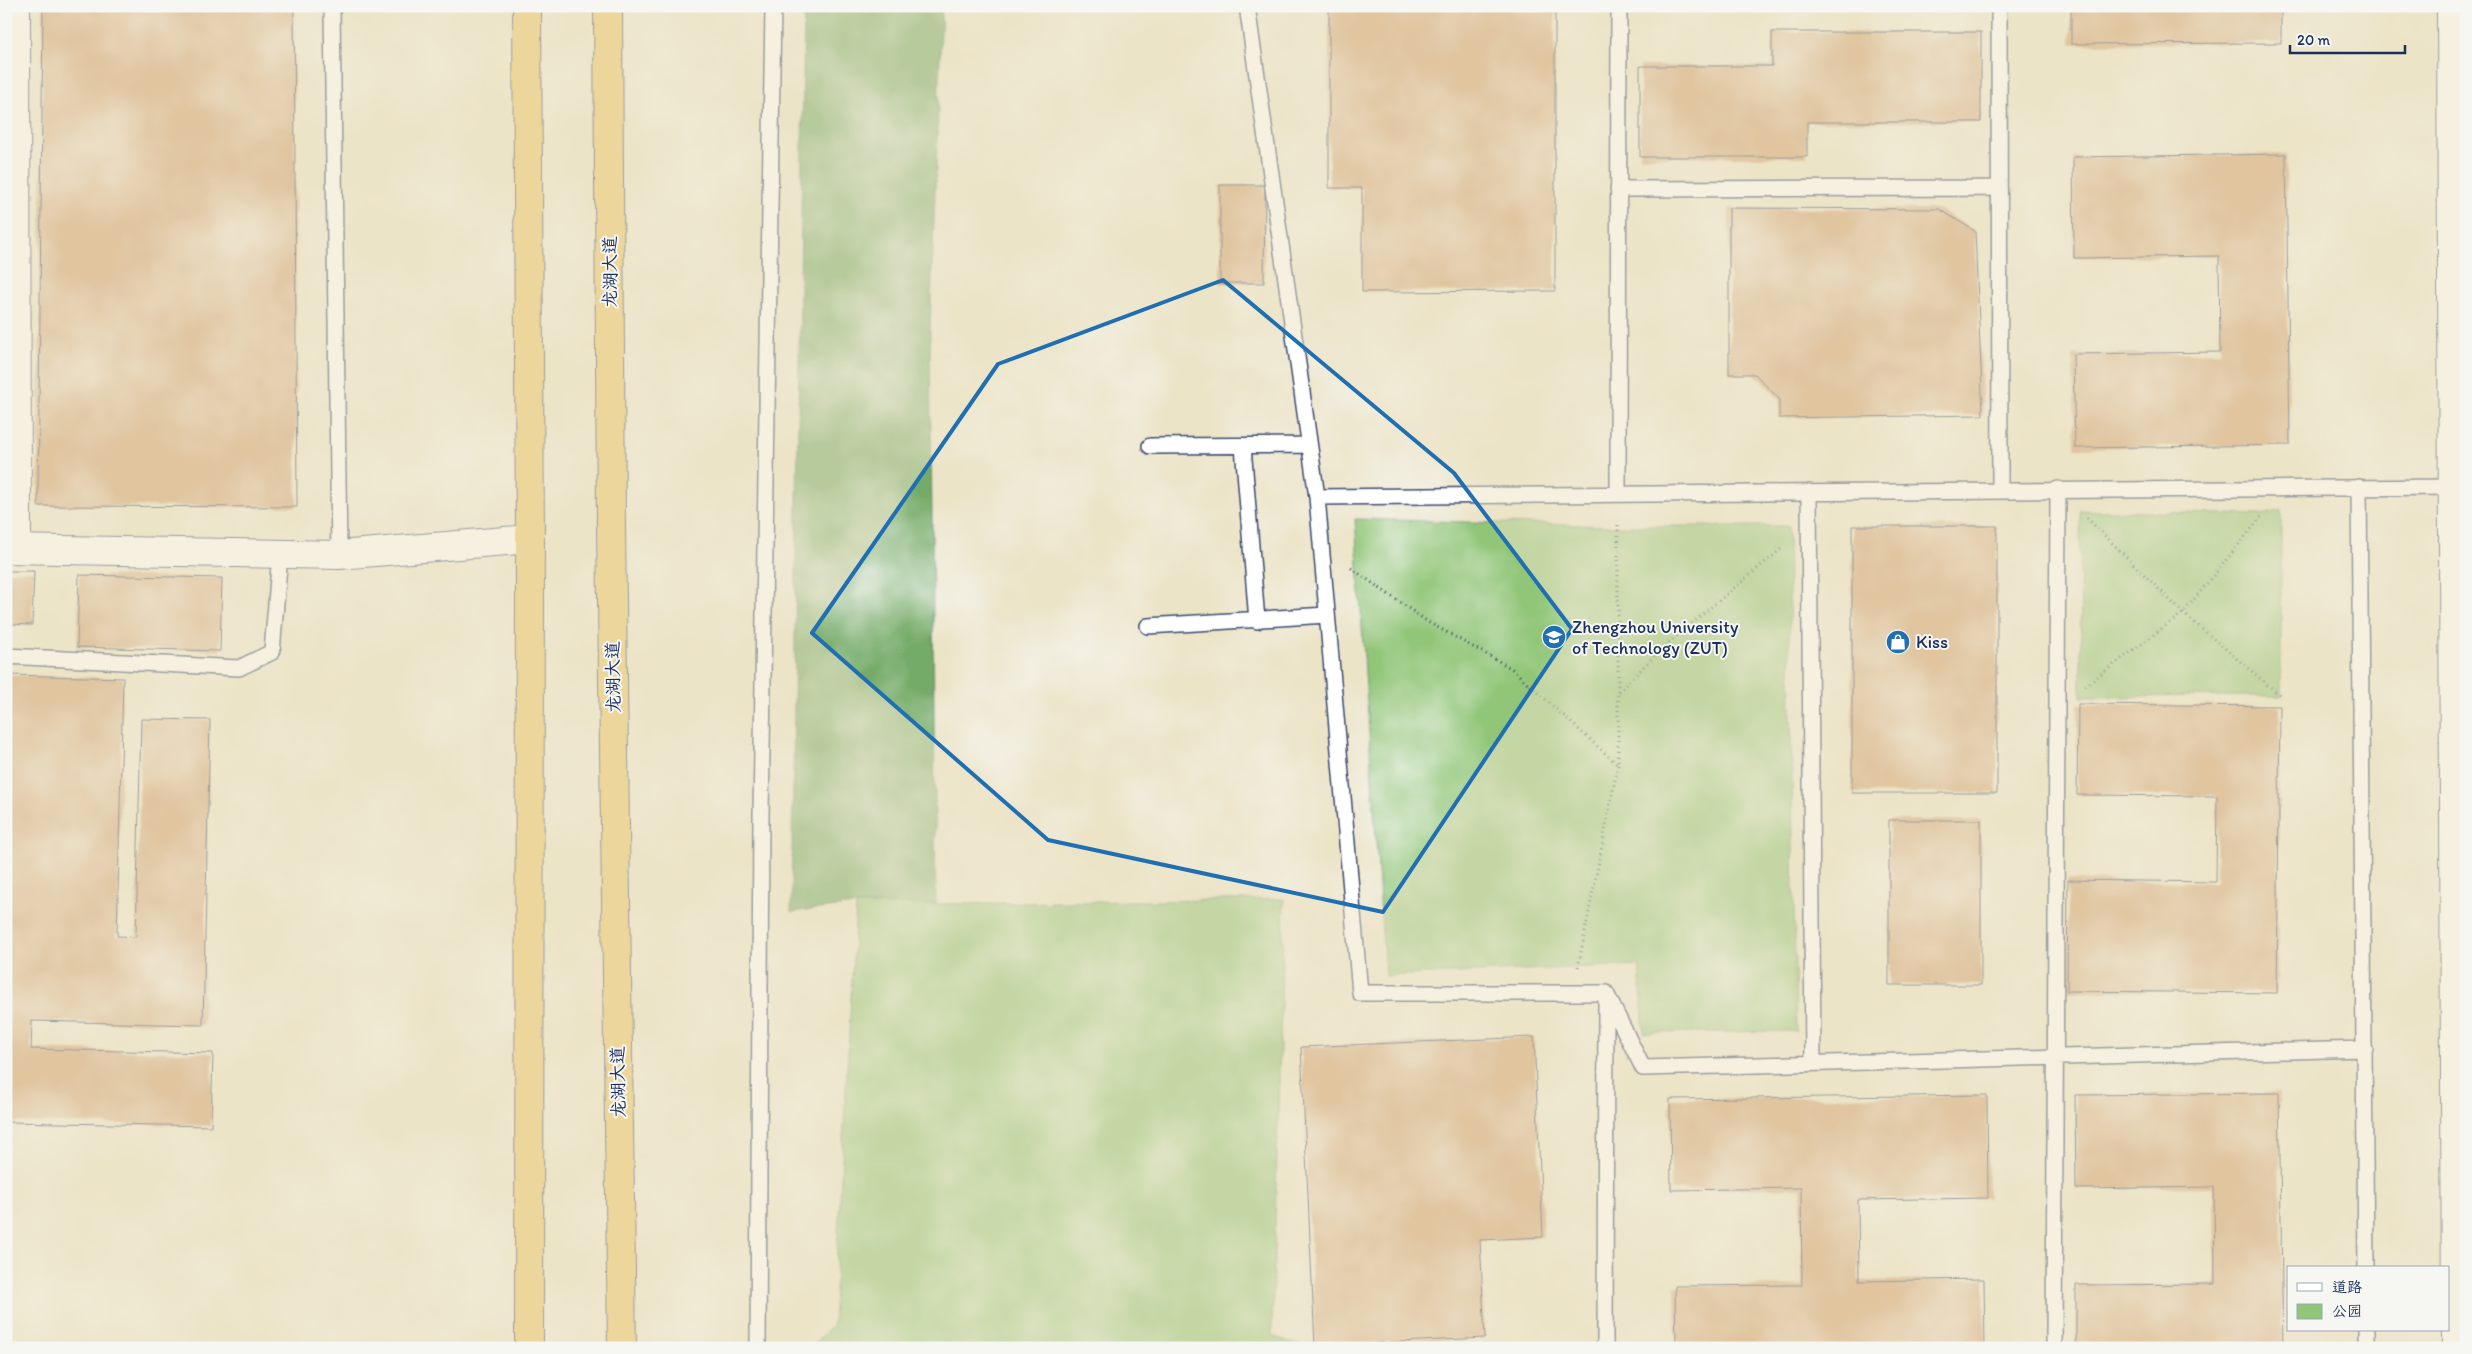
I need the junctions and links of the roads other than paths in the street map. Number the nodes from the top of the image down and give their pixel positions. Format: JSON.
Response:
{"nodes":[{"id":1,"x":16,"y":6,"type":"edge"},
{"id":2,"x":332,"y":6,"type":"edge"},
{"id":3,"x":527,"y":6,"type":"edge"},
{"id":4,"x":608,"y":6,"type":"edge"},
{"id":5,"x":773,"y":6,"type":"edge"},
{"id":6,"x":1247,"y":6,"type":"edge"},
{"id":7,"x":1618,"y":6,"type":"edge"},
{"id":8,"x":1999,"y":6,"type":"edge"},
{"id":9,"x":2451,"y":6,"type":"edge"},
{"id":10,"x":1999,"y":188,"type":"junction"},
{"id":11,"x":1618,"y":189,"type":"junction"},
{"id":12,"x":1309,"y":445,"type":"junction"},
{"id":13,"x":1150,"y":446,"type":"dead end"},
{"id":14,"x":1243,"y":446,"type":"junction"},
{"id":15,"x":2359,"y":487,"type":"junction"},
{"id":16,"x":2453,"y":487,"type":"junction"},
{"id":17,"x":2058,"y":489,"type":"junction"},
{"id":18,"x":2000,"y":490,"type":"junction"},
{"id":19,"x":1809,"y":492,"type":"junction"},
{"id":20,"x":1618,"y":494,"type":"junction"},
{"id":21,"x":1317,"y":497,"type":"junction"},
{"id":22,"x":530,"y":539,"type":"junction"},
{"id":23,"x":12,"y":549,"type":"edge"},
{"id":24,"x":280,"y":554,"type":"junction"},
{"id":25,"x":340,"y":556,"type":"junction"},
{"id":26,"x":1327,"y":616,"type":"junction"},
{"id":27,"x":1257,"y":621,"type":"junction"},
{"id":28,"x":1148,"y":626,"type":"dead end"},
{"id":29,"x":6,"y":656,"type":"edge"},
{"id":30,"x":1606,"y":993,"type":"junction"},
{"id":31,"x":2365,"y":1049,"type":"junction"},
{"id":32,"x":2055,"y":1057,"type":"junction"},
{"id":33,"x":1813,"y":1063,"type":"junction"},
{"id":34,"x":2366,"y":1266,"type":"edge"},
{"id":35,"x":2367,"y":1332,"type":"edge"},
{"id":36,"x":529,"y":1348,"type":"edge"},
{"id":37,"x":622,"y":1348,"type":"edge"},
{"id":38,"x":758,"y":1348,"type":"edge"},
{"id":39,"x":1604,"y":1348,"type":"edge"},
{"id":40,"x":2054,"y":1348,"type":"edge"},
{"id":41,"x":2367,"y":1348,"type":"edge"},
{"id":42,"x":2456,"y":1348,"type":"edge"}],
"edges":[{"from":1,"to":23,"type":"street"},
{"from":2,"to":25,"type":"lane"},
{"from":3,"to":22,"type":"highway"},
{"from":4,"to":37,"type":"highway","name":"龙湖大道"},
{"from":5,"to":38,"type":"lane"},
{"from":6,"to":12,"type":"lane"},
{"from":7,"to":11,"type":"lane"},
{"from":8,"to":10,"type":"lane"},
{"from":9,"to":16,"type":"street"},
{"from":10,"to":11,"type":"lane"},
{"from":10,"to":18,"type":"lane"},
{"from":11,"to":20,"type":"lane"},
{"from":12,"to":14,"type":"lane"},
{"from":12,"to":21,"type":"lane"},
{"from":13,"to":14,"type":"lane"},
{"from":14,"to":27,"type":"lane"},
{"from":15,"to":16,"type":"lane"},
{"from":15,"to":17,"type":"lane"},
{"from":15,"to":31,"type":"lane"},
{"from":16,"to":42,"type":"street"},
{"from":17,"to":18,"type":"lane"},
{"from":17,"to":32,"type":"lane"},
{"from":18,"to":19,"type":"lane"},
{"from":19,"to":20,"type":"lane"},
{"from":19,"to":33,"type":"lane"},
{"from":20,"to":21,"type":"lane"},
{"from":21,"to":26,"type":"lane"},
{"from":22,"to":25,"type":"street"},
{"from":22,"to":36,"type":"highway"},
{"from":23,"to":24,"type":"street"},
{"from":24,"to":25,"type":"street"},
{"from":24,"to":29,"type":"lane"},
{"from":26,"to":27,"type":"lane"},
{"from":26,"to":30,"type":"lane"},
{"from":27,"to":28,"type":"lane"},
{"from":30,"to":33,"type":"lane"},
{"from":30,"to":39,"type":"lane"},
{"from":31,"to":32,"type":"lane"},
{"from":31,"to":34,"type":"lane"},
{"from":32,"to":33,"type":"lane"},
{"from":32,"to":40,"type":"lane"},
{"from":35,"to":41,"type":"lane"}]}
